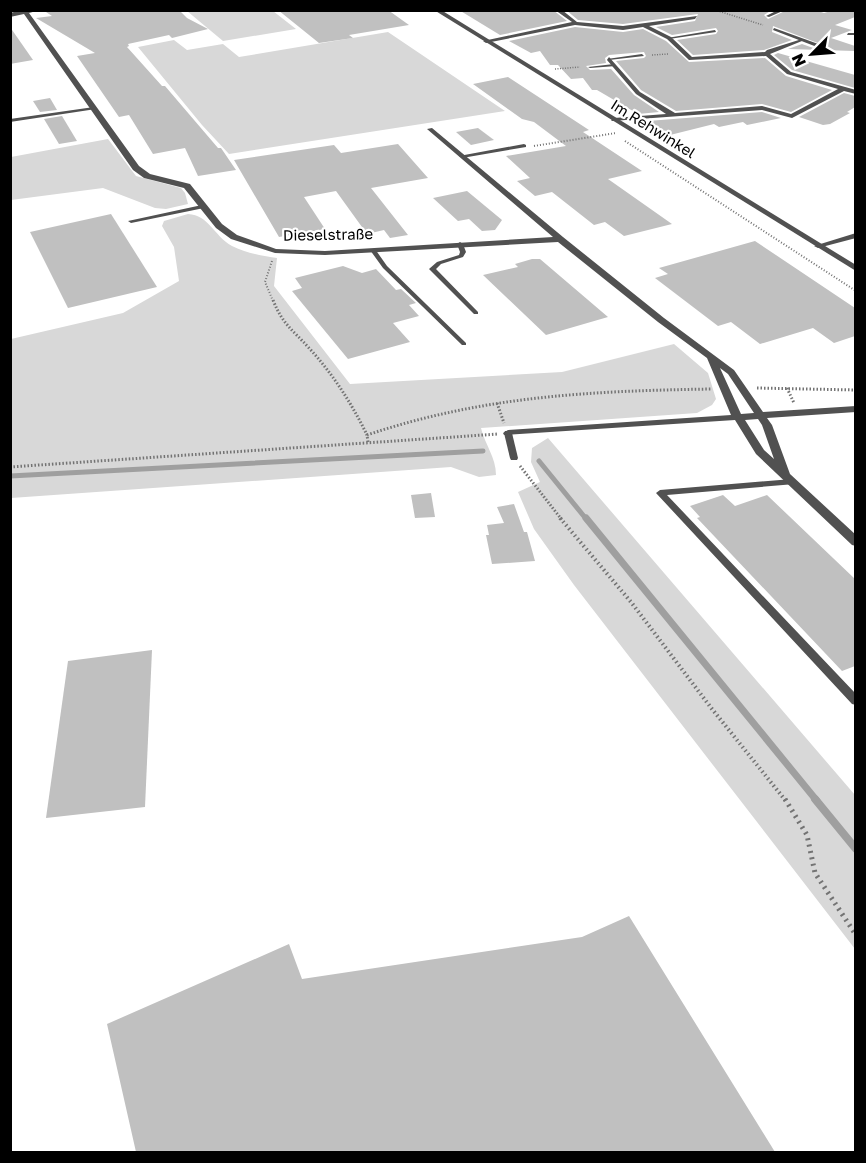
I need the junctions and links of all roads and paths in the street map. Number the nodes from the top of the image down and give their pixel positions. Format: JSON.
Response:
{"nodes":[{"id":1,"x":38,"y":10,"type":"edge"},
{"id":2,"x":436,"y":10,"type":"edge"},
{"id":3,"x":557,"y":10,"type":"edge"},
{"id":4,"x":715,"y":10,"type":"edge"},
{"id":5,"x":783,"y":10,"type":"edge"},
{"id":6,"x":25,"y":12,"type":"edge"},
{"id":7,"x":10,"y":15,"type":"edge"},
{"id":8,"x":768,"y":16,"type":"dead end"},
{"id":9,"x":695,"y":17,"type":"dead end"},
{"id":10,"x":575,"y":23,"type":"junction"},
{"id":11,"x":644,"y":25,"type":"junction"},
{"id":12,"x":774,"y":29,"type":"joint"},
{"id":13,"x":715,"y":31,"type":"dead end"},
{"id":14,"x":848,"y":34,"type":"dead end"},
{"id":15,"x":855,"y":34,"type":"edge"},
{"id":16,"x":669,"y":38,"type":"junction"},
{"id":17,"x":800,"y":40,"type":"junction"},
{"id":18,"x":486,"y":41,"type":"junction"},
{"id":19,"x":819,"y":46,"type":"dead end"},
{"id":20,"x":684,"y":52,"type":"junction"},
{"id":21,"x":767,"y":54,"type":"junction"},
{"id":22,"x":642,"y":56,"type":"joint"},
{"id":23,"x":609,"y":59,"type":"joint"},
{"id":24,"x":614,"y":65,"type":"junction"},
{"id":25,"x":590,"y":67,"type":"joint"},
{"id":26,"x":551,"y":70,"type":"dead end"},
{"id":27,"x":842,"y":89,"type":"junction"},
{"id":28,"x":855,"y":92,"type":"edge"},
{"id":29,"x":94,"y":108,"type":"junction"},
{"id":30,"x":672,"y":114,"type":"junction"},
{"id":31,"x":614,"y":120,"type":"junction"},
{"id":32,"x":10,"y":121,"type":"edge"},
{"id":33,"x":603,"y":127,"type":"dead end"},
{"id":34,"x":430,"y":129,"type":"dead end"},
{"id":35,"x":632,"y":131,"type":"junction"},
{"id":36,"x":612,"y":133,"type":"junction"},
{"id":37,"x":524,"y":146,"type":"joint"},
{"id":38,"x":462,"y":156,"type":"junction"},
{"id":39,"x":202,"y":207,"type":"junction"},
{"id":40,"x":131,"y":221,"type":"dead end"},
{"id":41,"x":855,"y":235,"type":"edge"},
{"id":42,"x":560,"y":239,"type":"junction"},
{"id":43,"x":460,"y":244,"type":"junction"},
{"id":44,"x":818,"y":246,"type":"junction"},
{"id":45,"x":373,"y":250,"type":"junction"},
{"id":46,"x":275,"y":251,"type":"junction"},
{"id":47,"x":855,"y":269,"type":"edge"},
{"id":48,"x":855,"y":291,"type":"edge"},
{"id":49,"x":476,"y":314,"type":"dead end"},
{"id":50,"x":464,"y":344,"type":"dead end"},
{"id":51,"x":710,"y":358,"type":"junction"},
{"id":52,"x":724,"y":388,"type":"junction"},
{"id":53,"x":742,"y":388,"type":"junction"},
{"id":54,"x":855,"y":390,"type":"edge"},
{"id":55,"x":497,"y":403,"type":"junction"},
{"id":56,"x":855,"y":410,"type":"edge"},
{"id":57,"x":762,"y":417,"type":"junction"},
{"id":58,"x":739,"y":418,"type":"junction"},
{"id":59,"x":508,"y":434,"type":"junction"},
{"id":60,"x":367,"y":435,"type":"junction"},
{"id":61,"x":368,"y":442,"type":"junction"},
{"id":62,"x":514,"y":458,"type":"joint"},
{"id":63,"x":10,"y":468,"type":"edge"},
{"id":64,"x":788,"y":479,"type":"junction"},
{"id":65,"x":855,"y":542,"type":"edge"},
{"id":66,"x":855,"y":701,"type":"edge"},
{"id":67,"x":855,"y":935,"type":"edge"}],
"edges":[{"from":1,"to":6,"type":"street"},
{"from":2,"to":18,"type":"street","name":"Im Rehwinkel"},
{"from":3,"to":10,"type":"street"},
{"from":4,"to":12,"type":"path"},
{"from":5,"to":8,"type":"lane"},
{"from":6,"to":7,"type":"street"},
{"from":6,"to":29,"type":"street","name":"Dieselstraße"},
{"from":9,"to":11,"type":"street"},
{"from":10,"to":11,"type":"street"},
{"from":10,"to":18,"type":"street"},
{"from":11,"to":16,"type":"street"},
{"from":12,"to":17,"type":"lane"},
{"from":13,"to":16,"type":"lane"},
{"from":14,"to":15,"type":"lane"},
{"from":16,"to":20,"type":"street"},
{"from":17,"to":19,"type":"lane"},
{"from":17,"to":21,"type":"street"},
{"from":18,"to":31,"type":"street","name":"Im Rehwinkel"},
{"from":20,"to":21,"type":"street"},
{"from":20,"to":22,"type":"path"},
{"from":21,"to":27,"type":"street"},
{"from":22,"to":23,"type":"lane"},
{"from":23,"to":24,"type":"street"},
{"from":24,"to":25,"type":"lane"},
{"from":24,"to":30,"type":"street"},
{"from":25,"to":26,"type":"path"},
{"from":27,"to":28,"type":"street"},
{"from":27,"to":30,"type":"street"},
{"from":29,"to":32,"type":"lane"},
{"from":29,"to":39,"type":"street","name":"Dieselstraße"},
{"from":30,"to":31,"type":"street"},
{"from":31,"to":35,"type":"street","name":"Im Rehwinkel"},
{"from":33,"to":36,"type":"path"},
{"from":34,"to":38,"type":"street"},
{"from":35,"to":36,"type":"path"},
{"from":35,"to":44,"type":"street","name":"Im Rehwinkel"},
{"from":36,"to":37,"type":"path"},
{"from":36,"to":48,"type":"path"},
{"from":37,"to":38,"type":"lane"},
{"from":38,"to":42,"type":"street"},
{"from":39,"to":40,"type":"lane"},
{"from":39,"to":46,"type":"street","name":"Dieselstraße"},
{"from":41,"to":44,"type":"street"},
{"from":42,"to":43,"type":"street","name":"Dieselstraße"},
{"from":42,"to":51,"type":"street"},
{"from":43,"to":45,"type":"street","name":"Dieselstraße"},
{"from":43,"to":49,"type":"lane"},
{"from":44,"to":47,"type":"street","name":"Im Rehwinkel"},
{"from":45,"to":46,"type":"street","name":"Dieselstraße"},
{"from":45,"to":50,"type":"lane"},
{"from":46,"to":60,"type":"path"},
{"from":51,"to":52,"type":"street"},
{"from":51,"to":53,"type":"street"},
{"from":52,"to":55,"type":"path"},
{"from":52,"to":58,"type":"street"},
{"from":53,"to":54,"type":"path"},
{"from":53,"to":57,"type":"street"},
{"from":55,"to":59,"type":"path"},
{"from":55,"to":60,"type":"path"},
{"from":56,"to":57,"type":"street"},
{"from":57,"to":58,"type":"street"},
{"from":57,"to":64,"type":"street"},
{"from":58,"to":59,"type":"street"},
{"from":58,"to":64,"type":"street"},
{"from":59,"to":61,"type":"path"},
{"from":59,"to":62,"type":"lane"},
{"from":60,"to":61,"type":"path"},
{"from":61,"to":63,"type":"path"},
{"from":62,"to":67,"type":"path"},
{"from":64,"to":65,"type":"street"},
{"from":64,"to":66,"type":"lane"}]}
